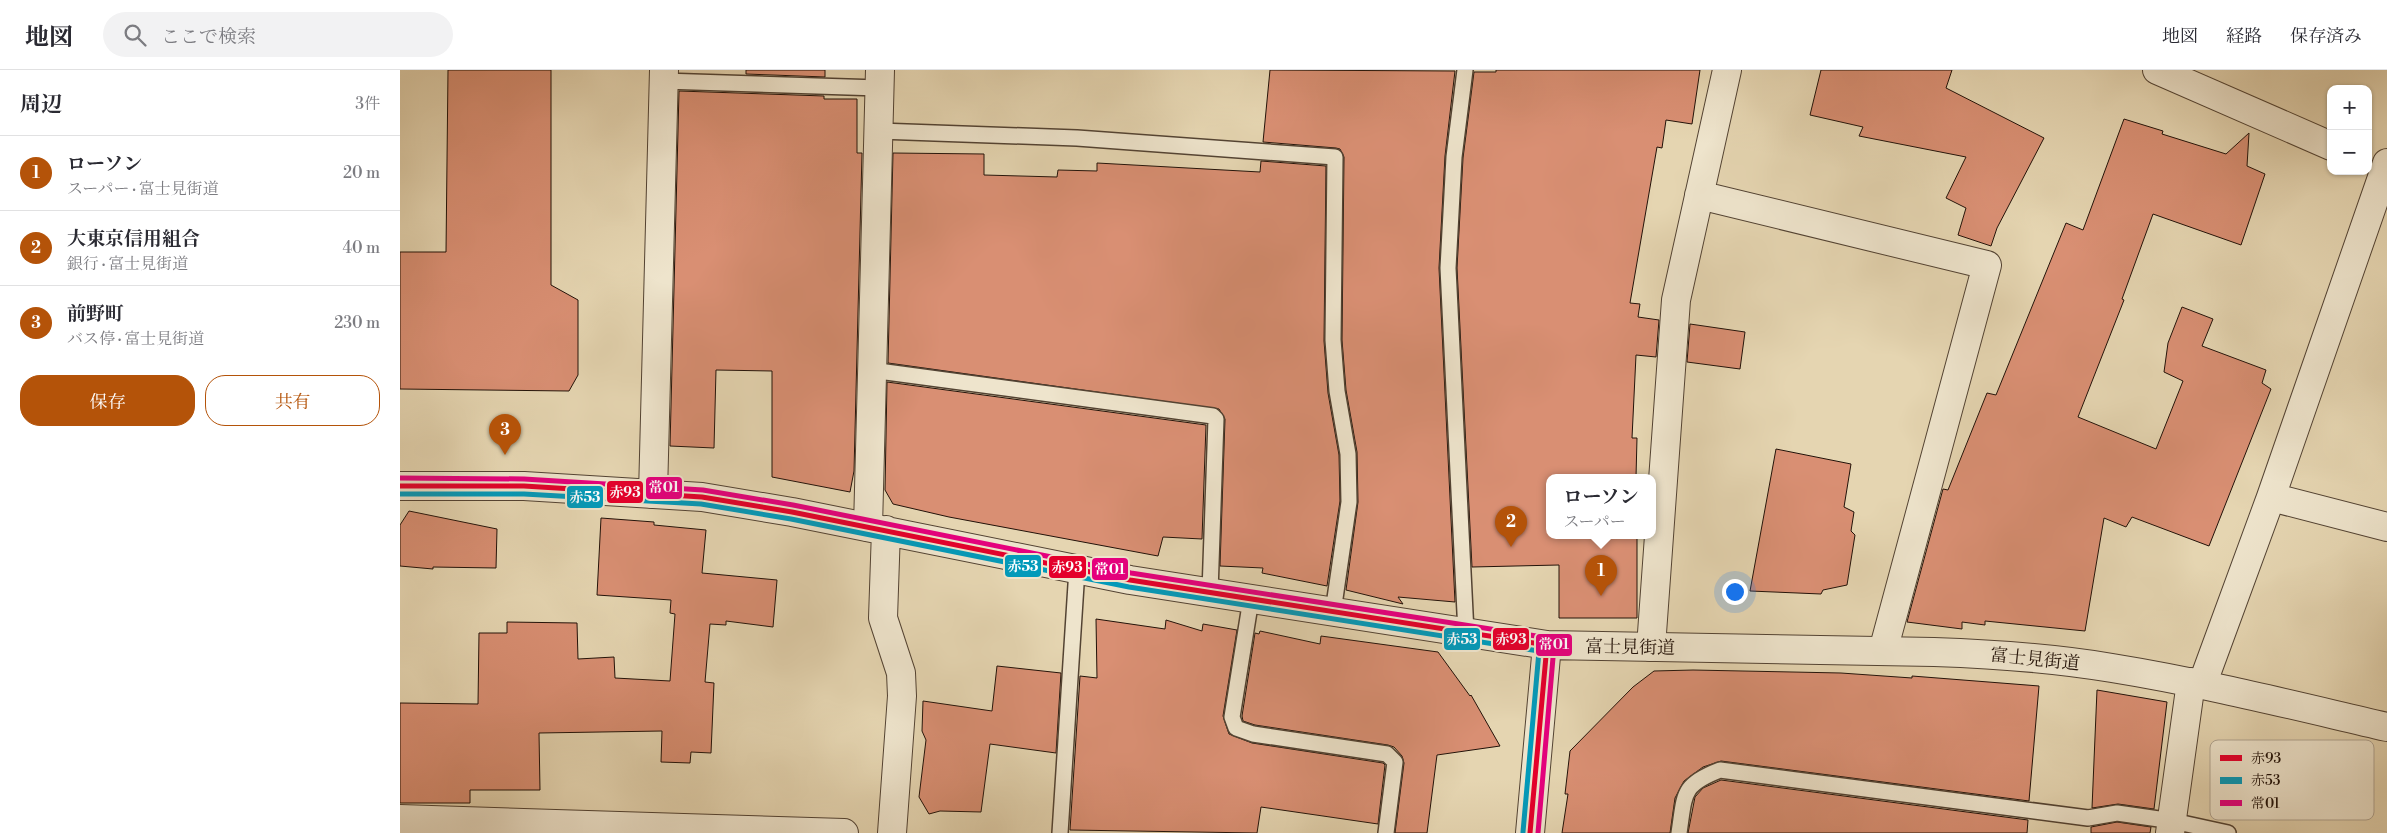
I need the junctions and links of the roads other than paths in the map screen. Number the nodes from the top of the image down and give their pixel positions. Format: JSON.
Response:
{"nodes":[{"id":1,"x":1465,"y":70,"type":"edge"},
{"id":2,"x":1727,"y":70,"type":"edge"},
{"id":3,"x":2157,"y":70,"type":"edge"},
{"id":4,"x":664,"y":76,"type":"edge"},
{"id":5,"x":880,"y":79,"type":"edge"},
{"id":6,"x":878,"y":131,"type":"junction"},
{"id":7,"x":2327,"y":144,"type":"edge"},
{"id":8,"x":2382,"y":167,"type":"edge"},
{"id":9,"x":1699,"y":194,"type":"junction"},
{"id":10,"x":871,"y":370,"type":"junction"},
{"id":11,"x":400,"y":486,"type":"edge"},
{"id":12,"x":653,"y":494,"type":"junction"},
{"id":13,"x":2271,"y":497,"type":"junction"},
{"id":14,"x":2387,"y":527,"type":"edge"},
{"id":15,"x":877,"y":529,"type":"junction"},
{"id":16,"x":1077,"y":569,"type":"junction"},
{"id":17,"x":1210,"y":592,"type":"junction"},
{"id":18,"x":1251,"y":599,"type":"junction"},
{"id":19,"x":1333,"y":612,"type":"junction"},
{"id":20,"x":1466,"y":632,"type":"junction"},
{"id":21,"x":1547,"y":645,"type":"junction"},
{"id":22,"x":1651,"y":647,"type":"junction"},
{"id":23,"x":1883,"y":651,"type":"junction"},
{"id":24,"x":2196,"y":683,"type":"junction"},
{"id":25,"x":2387,"y":727,"type":"edge"},
{"id":26,"x":400,"y":819,"type":"edge"},
{"id":27,"x":2172,"y":827,"type":"edge"},
{"id":28,"x":844,"y":833,"type":"edge"},
{"id":29,"x":892,"y":833,"type":"edge"},
{"id":30,"x":1060,"y":833,"type":"edge"},
{"id":31,"x":1386,"y":833,"type":"edge"},
{"id":32,"x":1530,"y":833,"type":"edge"},
{"id":33,"x":1679,"y":833,"type":"edge"},
{"id":34,"x":2228,"y":833,"type":"edge"}],
"edges":[{"from":1,"to":20,"type":"lane"},
{"from":2,"to":9,"type":"street"},
{"from":3,"to":7,"type":"street"},
{"from":4,"to":5,"type":"lane"},
{"from":4,"to":12,"type":"street"},
{"from":5,"to":6,"type":"street"},
{"from":6,"to":10,"type":"street"},
{"from":6,"to":19,"type":"lane"},
{"from":8,"to":13,"type":"street"},
{"from":9,"to":22,"type":"street"},
{"from":9,"to":23,"type":"street"},
{"from":10,"to":15,"type":"street"},
{"from":10,"to":17,"type":"lane"},
{"from":11,"to":12,"type":"street","name":"富士見街道"},
{"from":12,"to":15,"type":"street","name":"富士見街道"},
{"from":13,"to":14,"type":"street"},
{"from":13,"to":24,"type":"street"},
{"from":15,"to":16,"type":"street","name":"富士見街道"},
{"from":15,"to":29,"type":"street"},
{"from":16,"to":17,"type":"street","name":"富士見街道"},
{"from":16,"to":30,"type":"lane"},
{"from":17,"to":18,"type":"street","name":"富士見街道"},
{"from":18,"to":19,"type":"street","name":"富士見街道"},
{"from":18,"to":31,"type":"lane"},
{"from":19,"to":20,"type":"street","name":"富士見街道"},
{"from":20,"to":21,"type":"street","name":"富士見街道"},
{"from":21,"to":22,"type":"street","name":"富士見街道"},
{"from":21,"to":32,"type":"street"},
{"from":22,"to":23,"type":"street","name":"富士見街道"},
{"from":23,"to":24,"type":"street","name":"富士見街道"},
{"from":24,"to":25,"type":"street","name":"富士見街道"},
{"from":24,"to":27,"type":"street"},
{"from":26,"to":28,"type":"street"},
{"from":27,"to":33,"type":"lane"},
{"from":27,"to":34,"type":"lane"}]}
